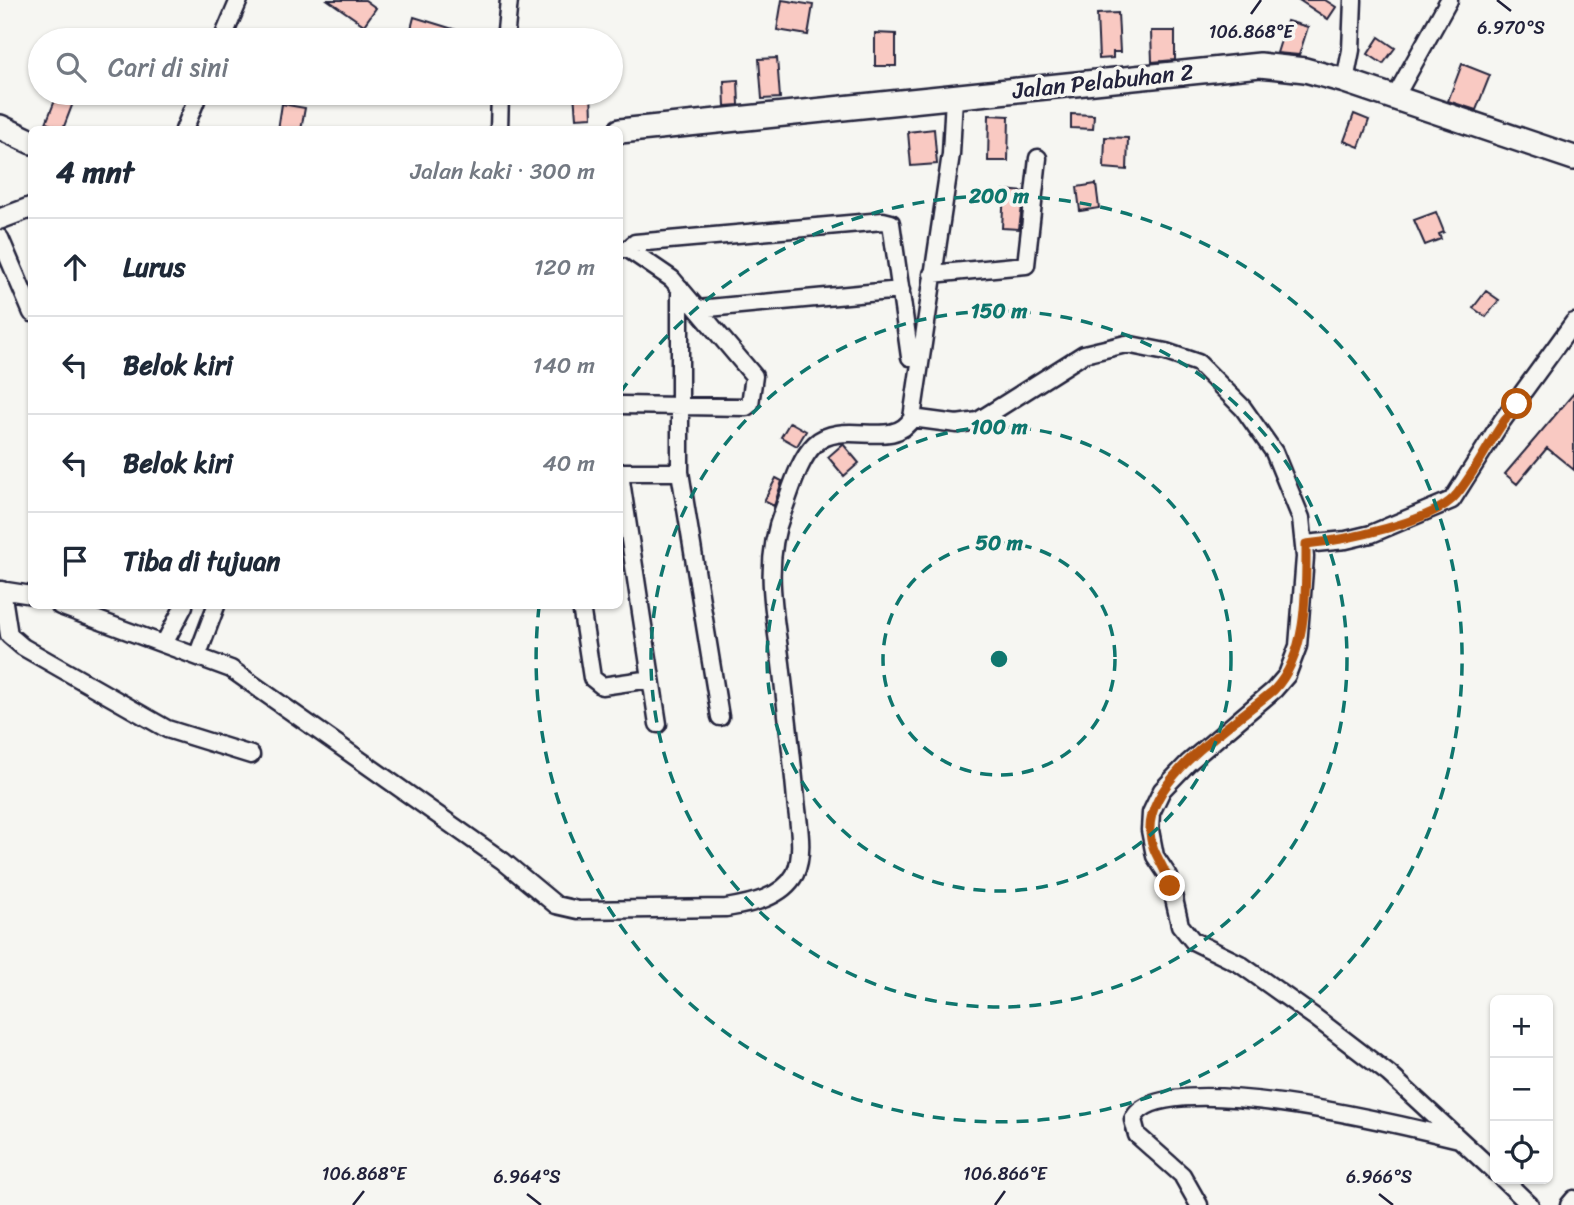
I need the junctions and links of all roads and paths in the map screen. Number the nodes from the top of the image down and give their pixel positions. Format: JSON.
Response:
{"nodes":[{"id":1,"x":239,"y":0,"type":"edge"},
{"id":2,"x":509,"y":0,"type":"edge"},
{"id":3,"x":1353,"y":0,"type":"edge"},
{"id":4,"x":1448,"y":0,"type":"edge"},
{"id":5,"x":227,"y":28,"type":"edge"},
{"id":6,"x":506,"y":28,"type":"edge"},
{"id":7,"x":1345,"y":81,"type":"junction"},
{"id":8,"x":954,"y":97,"type":"junction"},
{"id":9,"x":1394,"y":99,"type":"junction"},
{"id":10,"x":195,"y":105,"type":"edge"},
{"id":11,"x":500,"y":105,"type":"edge"},
{"id":12,"x":186,"y":126,"type":"edge"},
{"id":13,"x":499,"y":126,"type":"edge"},
{"id":14,"x":0,"y":127,"type":"edge"},
{"id":15,"x":623,"y":131,"type":"edge"},
{"id":16,"x":28,"y":140,"type":"edge"},
{"id":17,"x":1038,"y":158,"type":"dead end"},
{"id":18,"x":1574,"y":158,"type":"edge"},
{"id":19,"x":28,"y":208,"type":"edge"},
{"id":20,"x":0,"y":219,"type":"edge"},
{"id":21,"x":0,"y":238,"type":"edge"},
{"id":22,"x":624,"y":249,"type":"edge"},
{"id":23,"x":932,"y":274,"type":"junction"},
{"id":24,"x":680,"y":288,"type":"junction"},
{"id":25,"x":901,"y":290,"type":"junction"},
{"id":26,"x":28,"y":304,"type":"edge"},
{"id":27,"x":698,"y":309,"type":"junction"},
{"id":28,"x":1574,"y":322,"type":"edge"},
{"id":29,"x":910,"y":356,"type":"dead end"},
{"id":30,"x":623,"y":405,"type":"edge"},
{"id":31,"x":680,"y":405,"type":"junction"},
{"id":32,"x":912,"y":418,"type":"junction"},
{"id":33,"x":680,"y":472,"type":"junction"},
{"id":34,"x":623,"y":473,"type":"edge"},
{"id":35,"x":623,"y":493,"type":"edge"},
{"id":36,"x":1306,"y":544,"type":"junction"},
{"id":37,"x":1,"y":590,"type":"edge"},
{"id":38,"x":28,"y":594,"type":"edge"},
{"id":39,"x":69,"y":609,"type":"edge"},
{"id":40,"x":182,"y":609,"type":"edge"},
{"id":41,"x":215,"y":609,"type":"edge"},
{"id":42,"x":581,"y":609,"type":"edge"},
{"id":43,"x":165,"y":642,"type":"junction"},
{"id":44,"x":198,"y":654,"type":"junction"},
{"id":45,"x":651,"y":679,"type":"junction"},
{"id":46,"x":720,"y":717,"type":"dead end"},
{"id":47,"x":658,"y":724,"type":"dead end"},
{"id":48,"x":251,"y":755,"type":"dead end"},
{"id":49,"x":1460,"y":1139,"type":"junction"},
{"id":50,"x":1490,"y":1167,"type":"edge"},
{"id":51,"x":1508,"y":1184,"type":"edge"},
{"id":52,"x":1574,"y":1199,"type":"edge"},
{"id":53,"x":1199,"y":1205,"type":"edge"},
{"id":54,"x":1530,"y":1205,"type":"edge"},
{"id":55,"x":1569,"y":1205,"type":"edge"}],
"edges":[{"from":1,"to":5,"type":"street"},
{"from":2,"to":6,"type":"street"},
{"from":3,"to":7,"type":"street"},
{"from":4,"to":9,"type":"street"},
{"from":7,"to":8,"type":"main road","name":"Jalan Pelabuhan 2"},
{"from":7,"to":9,"type":"main road","name":"Jalan Pelabuhan 2"},
{"from":8,"to":15,"type":"main road","name":"Jalan Pelabuhan 2"},
{"from":8,"to":23,"type":"street"},
{"from":9,"to":18,"type":"main road","name":"Jalan Pelabuhan 2"},
{"from":10,"to":12,"type":"street"},
{"from":11,"to":13,"type":"street"},
{"from":14,"to":16,"type":"main road"},
{"from":17,"to":23,"type":"street"},
{"from":19,"to":20,"type":"street"},
{"from":21,"to":26,"type":"street"},
{"from":22,"to":24,"type":"street"},
{"from":22,"to":25,"type":"street"},
{"from":23,"to":32,"type":"street"},
{"from":24,"to":27,"type":"street"},
{"from":24,"to":31,"type":"street"},
{"from":25,"to":27,"type":"street"},
{"from":25,"to":29,"type":"street"},
{"from":27,"to":31,"type":"street"},
{"from":28,"to":36,"type":"street"},
{"from":30,"to":31,"type":"street"},
{"from":31,"to":33,"type":"street"},
{"from":32,"to":36,"type":"street"},
{"from":32,"to":44,"type":"street"},
{"from":33,"to":34,"type":"street"},
{"from":33,"to":46,"type":"street"},
{"from":35,"to":45,"type":"street"},
{"from":36,"to":49,"type":"street"},
{"from":37,"to":38,"type":"street"},
{"from":37,"to":48,"type":"street"},
{"from":39,"to":43,"type":"street"},
{"from":40,"to":43,"type":"street"},
{"from":41,"to":44,"type":"street"},
{"from":42,"to":45,"type":"street"},
{"from":43,"to":44,"type":"street"},
{"from":45,"to":47,"type":"street"},
{"from":49,"to":50,"type":"street"},
{"from":49,"to":53,"type":"street"},
{"from":51,"to":54,"type":"street"},
{"from":52,"to":55,"type":"street"}]}
